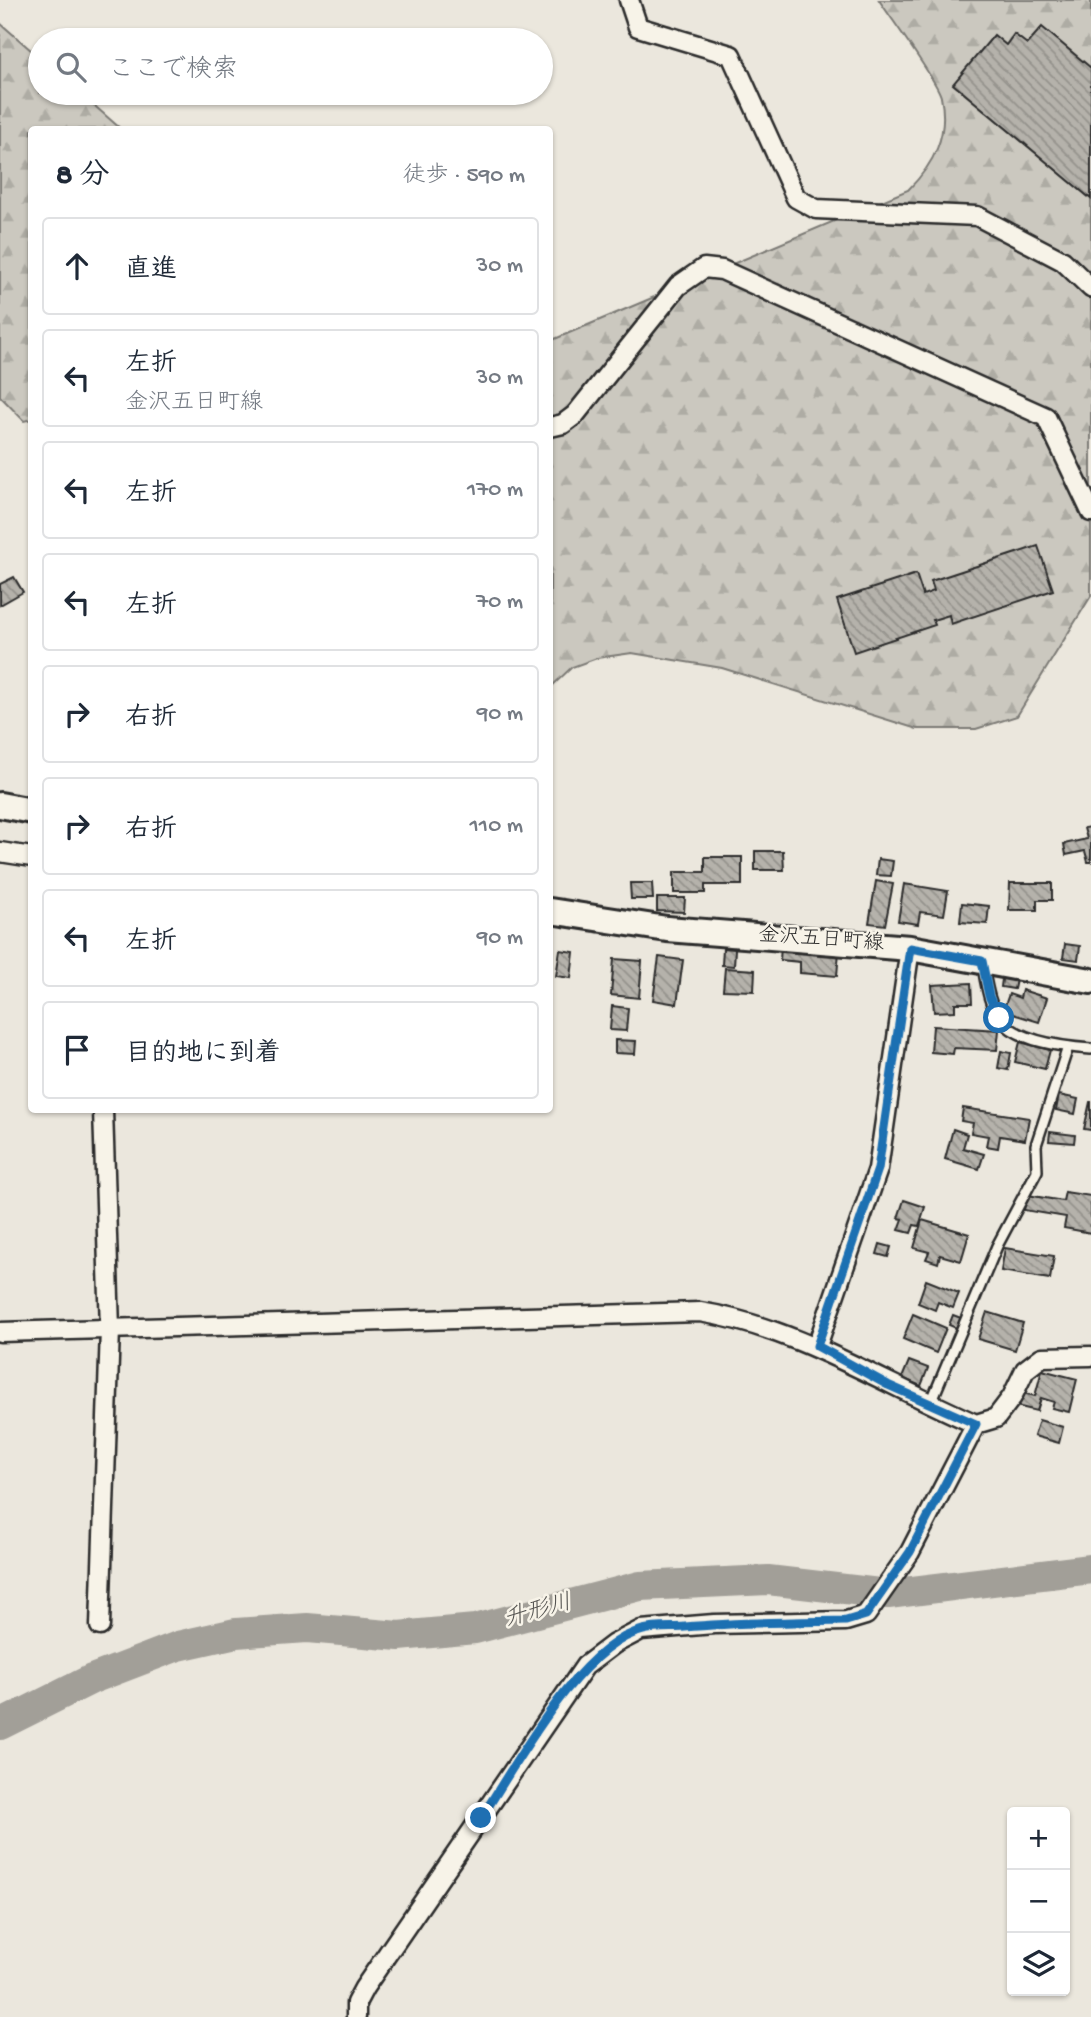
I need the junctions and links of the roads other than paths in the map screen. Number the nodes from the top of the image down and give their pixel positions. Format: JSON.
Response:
{"nodes":[{"id":1,"x":629,"y":0,"type":"edge"},
{"id":2,"x":1091,"y":288,"type":"edge"},
{"id":3,"x":553,"y":426,"type":"edge"},
{"id":4,"x":1089,"y":503,"type":"edge"},
{"id":5,"x":0,"y":805,"type":"edge"},
{"id":6,"x":28,"y":810,"type":"edge"},
{"id":7,"x":0,"y":852,"type":"edge"},
{"id":8,"x":28,"y":856,"type":"edge"},
{"id":9,"x":553,"y":911,"type":"edge"},
{"id":10,"x":910,"y":948,"type":"junction"},
{"id":11,"x":982,"y":961,"type":"junction"},
{"id":12,"x":1091,"y":981,"type":"edge"},
{"id":13,"x":1068,"y":1047,"type":"junction"},
{"id":14,"x":1091,"y":1049,"type":"edge"},
{"id":15,"x":103,"y":1113,"type":"edge"},
{"id":16,"x":110,"y":1329,"type":"junction"},
{"id":17,"x":0,"y":1332,"type":"edge"},
{"id":18,"x":817,"y":1346,"type":"junction"},
{"id":19,"x":1091,"y":1356,"type":"edge"},
{"id":20,"x":930,"y":1405,"type":"junction"},
{"id":21,"x":976,"y":1424,"type":"junction"},
{"id":22,"x":100,"y":1626,"type":"dead end"},
{"id":23,"x":356,"y":2017,"type":"edge"}],
"edges":[{"from":1,"to":2,"type":"street"},
{"from":3,"to":4,"type":"street"},
{"from":5,"to":6,"type":"main road"},
{"from":7,"to":8,"type":"street"},
{"from":9,"to":10,"type":"main road","name":"金沢五日町線"},
{"from":10,"to":11,"type":"main road","name":"金沢五日町線"},
{"from":10,"to":18,"type":"street"},
{"from":11,"to":12,"type":"main road","name":"金沢五日町線"},
{"from":11,"to":13,"type":"lane"},
{"from":13,"to":14,"type":"lane"},
{"from":13,"to":20,"type":"lane"},
{"from":15,"to":16,"type":"street"},
{"from":16,"to":17,"type":"street"},
{"from":16,"to":18,"type":"street"},
{"from":16,"to":22,"type":"street"},
{"from":18,"to":20,"type":"street"},
{"from":19,"to":21,"type":"street"},
{"from":20,"to":21,"type":"street"},
{"from":21,"to":23,"type":"street"}]}
